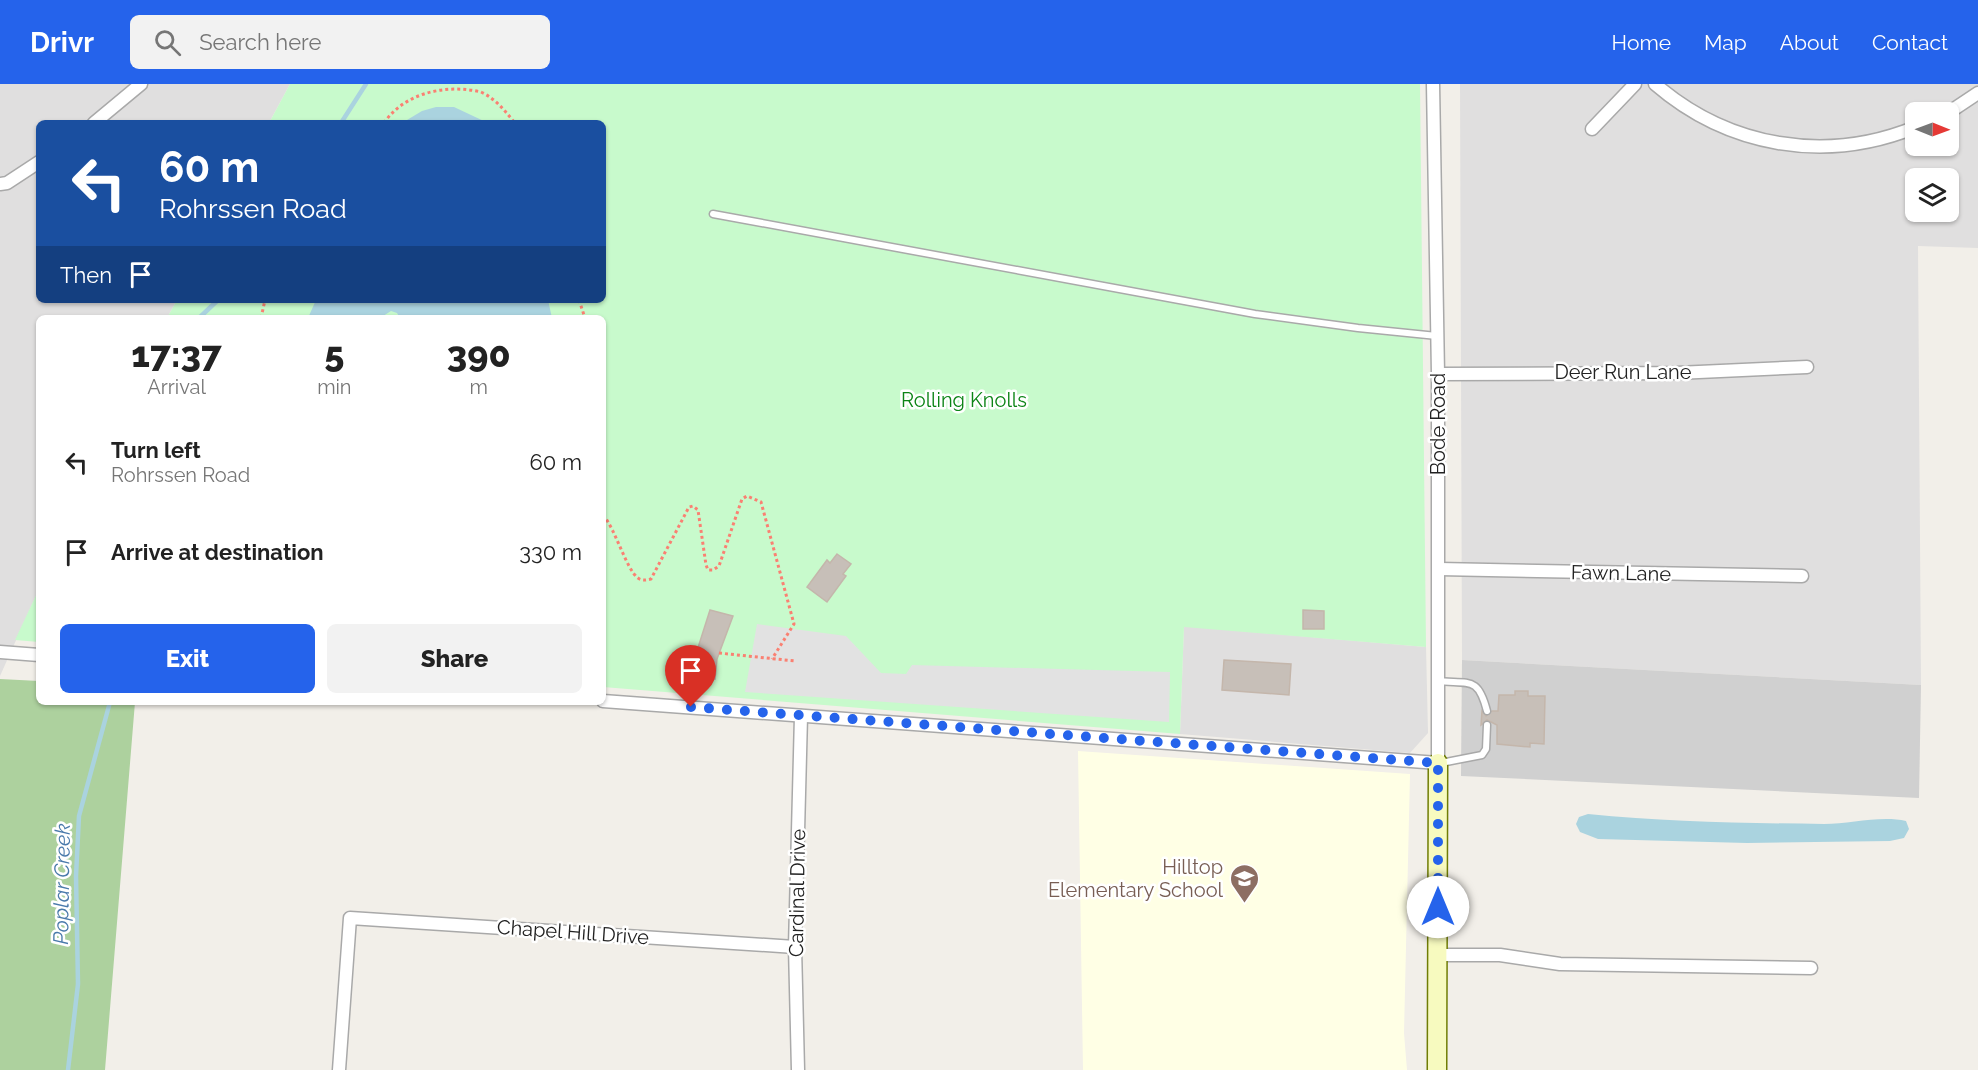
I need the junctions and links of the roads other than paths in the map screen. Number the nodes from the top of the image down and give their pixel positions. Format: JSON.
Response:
{"nodes":[{"id":1,"x":141,"y":84,"type":"edge"},
{"id":2,"x":1433,"y":84,"type":"edge"},
{"id":3,"x":1635,"y":84,"type":"edge"},
{"id":4,"x":1655,"y":84,"type":"edge"},
{"id":5,"x":1978,"y":93,"type":"edge"},
{"id":6,"x":1959,"y":105,"type":"edge"},
{"id":7,"x":98,"y":120,"type":"edge"},
{"id":8,"x":1593,"y":129,"type":"dead end"},
{"id":9,"x":1905,"y":131,"type":"edge"},
{"id":10,"x":36,"y":164,"type":"edge"},
{"id":11,"x":0,"y":184,"type":"edge"},
{"id":12,"x":713,"y":213,"type":"dead end"},
{"id":13,"x":1438,"y":336,"type":"junction"},
{"id":14,"x":1807,"y":368,"type":"dead end"},
{"id":15,"x":1438,"y":374,"type":"junction"},
{"id":16,"x":1439,"y":569,"type":"junction"},
{"id":17,"x":1802,"y":576,"type":"dead end"},
{"id":18,"x":0,"y":652,"type":"edge"},
{"id":19,"x":36,"y":655,"type":"edge"},
{"id":20,"x":1437,"y":681,"type":"junction"},
{"id":21,"x":606,"y":701,"type":"edge"},
{"id":22,"x":1487,"y":711,"type":"dead end"},
{"id":23,"x":801,"y":716,"type":"junction"},
{"id":24,"x":1487,"y":725,"type":"dead end"},
{"id":25,"x":1438,"y":763,"type":"junction"},
{"id":26,"x":795,"y":947,"type":"junction"},
{"id":27,"x":1437,"y":955,"type":"junction"},
{"id":28,"x":1811,"y":968,"type":"dead end"},
{"id":29,"x":339,"y":1070,"type":"edge"},
{"id":30,"x":798,"y":1070,"type":"edge"},
{"id":31,"x":1437,"y":1070,"type":"edge"}],
"edges":[{"from":1,"to":7,"type":"street"},
{"from":2,"to":13,"type":"street","name":"Bode Road"},
{"from":3,"to":8,"type":"street"},
{"from":4,"to":9,"type":"street"},
{"from":5,"to":6,"type":"street"},
{"from":10,"to":11,"type":"street"},
{"from":12,"to":13,"type":"lane"},
{"from":13,"to":15,"type":"street","name":"Bode Road"},
{"from":14,"to":15,"type":"street","name":"Deer Run Lane"},
{"from":15,"to":16,"type":"street","name":"Bode Road"},
{"from":16,"to":17,"type":"street","name":"Fawn Lane"},
{"from":16,"to":20,"type":"street","name":"Bode Road"},
{"from":18,"to":19,"type":"street"},
{"from":20,"to":22,"type":"lane"},
{"from":20,"to":25,"type":"street","name":"Bode Road"},
{"from":21,"to":23,"type":"street"},
{"from":23,"to":25,"type":"street"},
{"from":23,"to":26,"type":"street","name":"Cardinal Drive"},
{"from":24,"to":25,"type":"lane"},
{"from":25,"to":27,"type":"street"},
{"from":26,"to":29,"type":"street","name":"Chapel Hill Drive"},
{"from":26,"to":30,"type":"street","name":"Cardinal Drive"},
{"from":27,"to":28,"type":"street"},
{"from":27,"to":31,"type":"street"}]}
